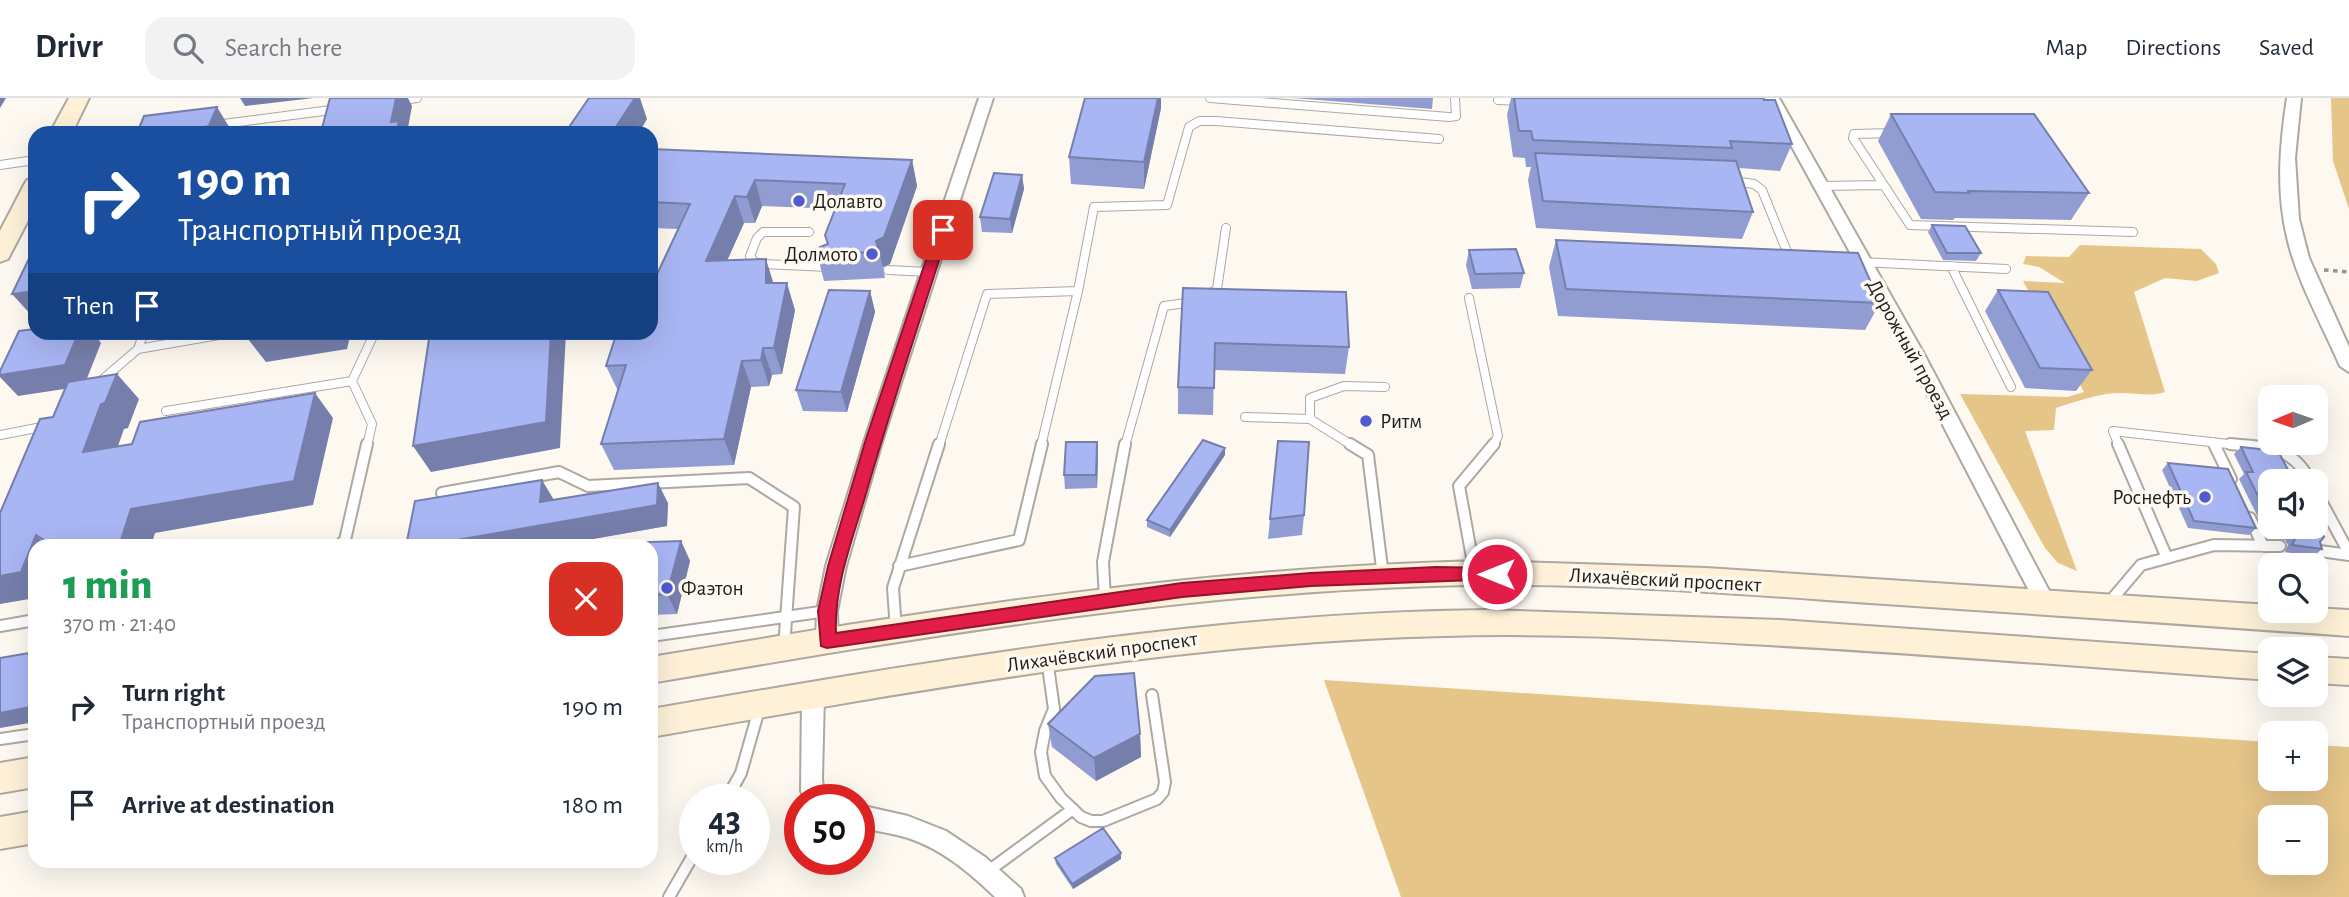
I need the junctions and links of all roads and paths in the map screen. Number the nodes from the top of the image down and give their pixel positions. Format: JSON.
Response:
{"nodes":[{"id":1,"x":79,"y":98,"type":"edge"},
{"id":2,"x":417,"y":98,"type":"edge"},
{"id":3,"x":986,"y":98,"type":"edge"},
{"id":4,"x":1210,"y":98,"type":"edge"},
{"id":5,"x":1455,"y":98,"type":"edge"},
{"id":6,"x":2294,"y":98,"type":"edge"},
{"id":7,"x":1498,"y":100,"type":"dead end"},
{"id":8,"x":390,"y":102,"type":"edge"},
{"id":9,"x":1526,"y":102,"type":"edge"},
{"id":10,"x":349,"y":107,"type":"edge"},
{"id":11,"x":1774,"y":108,"type":"edge"},
{"id":12,"x":65,"y":126,"type":"edge"},
{"id":13,"x":207,"y":126,"type":"edge"},
{"id":14,"x":1902,"y":134,"type":"edge"},
{"id":15,"x":1439,"y":139,"type":"dead end"},
{"id":16,"x":28,"y":161,"type":"edge"},
{"id":17,"x":0,"y":165,"type":"edge"},
{"id":18,"x":1729,"y":181,"type":"edge"},
{"id":19,"x":1883,"y":185,"type":"junction"},
{"id":20,"x":1820,"y":186,"type":"junction"},
{"id":21,"x":28,"y":199,"type":"edge"},
{"id":22,"x":1226,"y":228,"type":"dead end"},
{"id":23,"x":809,"y":232,"type":"dead end"},
{"id":24,"x":2133,"y":232,"type":"dead end"},
{"id":25,"x":0,"y":254,"type":"edge"},
{"id":26,"x":1777,"y":259,"type":"edge"},
{"id":27,"x":1791,"y":260,"type":"junction"},
{"id":28,"x":1804,"y":260,"type":"edge"},
{"id":29,"x":1858,"y":262,"type":"junction"},
{"id":30,"x":1951,"y":266,"type":"junction"},
{"id":31,"x":829,"y":267,"type":"edge"},
{"id":32,"x":2007,"y":269,"type":"dead end"},
{"id":33,"x":888,"y":270,"type":"dead end"},
{"id":34,"x":929,"y":272,"type":"junction"},
{"id":35,"x":1078,"y":290,"type":"junction"},
{"id":36,"x":1469,"y":298,"type":"dead end"},
{"id":37,"x":142,"y":340,"type":"edge"},
{"id":38,"x":190,"y":340,"type":"edge"},
{"id":39,"x":371,"y":340,"type":"edge"},
{"id":40,"x":138,"y":349,"type":"junction"},
{"id":41,"x":2349,"y":366,"type":"edge"},
{"id":42,"x":352,"y":381,"type":"junction"},
{"id":43,"x":1385,"y":387,"type":"dead end"},
{"id":44,"x":2011,"y":387,"type":"dead end"},
{"id":45,"x":87,"y":392,"type":"edge"},
{"id":46,"x":166,"y":411,"type":"dead end"},
{"id":47,"x":1245,"y":417,"type":"dead end"},
{"id":48,"x":57,"y":418,"type":"edge"},
{"id":49,"x":1310,"y":419,"type":"junction"},
{"id":50,"x":0,"y":435,"type":"edge"},
{"id":51,"x":2213,"y":442,"type":"junction"},
{"id":52,"x":2304,"y":469,"type":"edge"},
{"id":53,"x":2235,"y":488,"type":"edge"},
{"id":54,"x":442,"y":493,"type":"edge"},
{"id":55,"x":2246,"y":511,"type":"edge"},
{"id":56,"x":2328,"y":514,"type":"edge"},
{"id":57,"x":345,"y":539,"type":"edge"},
{"id":58,"x":2263,"y":546,"type":"junction"},
{"id":59,"x":2280,"y":546,"type":"dead end"},
{"id":60,"x":2320,"y":551,"type":"edge"},
{"id":61,"x":2349,"y":554,"type":"edge"},
{"id":62,"x":2166,"y":558,"type":"junction"},
{"id":63,"x":899,"y":566,"type":"junction"},
{"id":64,"x":1475,"y":574,"type":"junction"},
{"id":65,"x":1383,"y":576,"type":"junction"},
{"id":66,"x":1105,"y":600,"type":"junction"},
{"id":67,"x":2045,"y":603,"type":"junction"},
{"id":68,"x":2106,"y":607,"type":"junction"},
{"id":69,"x":787,"y":617,"type":"junction"},
{"id":70,"x":28,"y":621,"type":"edge"},
{"id":71,"x":2349,"y":623,"type":"edge"},
{"id":72,"x":0,"y":626,"type":"edge"},
{"id":73,"x":827,"y":626,"type":"junction"},
{"id":74,"x":896,"y":630,"type":"junction"},
{"id":75,"x":658,"y":635,"type":"edge"},
{"id":76,"x":784,"y":648,"type":"junction"},
{"id":77,"x":1047,"y":658,"type":"junction"},
{"id":78,"x":2258,"y":666,"type":"edge"},
{"id":79,"x":658,"y":669,"type":"edge"},
{"id":80,"x":2328,"y":671,"type":"edge"},
{"id":81,"x":2349,"y":673,"type":"edge"},
{"id":82,"x":813,"y":695,"type":"junction"},
{"id":83,"x":1153,"y":695,"type":"dead end"},
{"id":84,"x":760,"y":704,"type":"junction"},
{"id":85,"x":658,"y":722,"type":"edge"},
{"id":86,"x":28,"y":735,"type":"edge"},
{"id":87,"x":0,"y":739,"type":"edge"},
{"id":88,"x":28,"y":773,"type":"edge"},
{"id":89,"x":0,"y":778,"type":"edge"},
{"id":90,"x":735,"y":784,"type":"edge"},
{"id":91,"x":811,"y":784,"type":"edge"},
{"id":92,"x":1073,"y":809,"type":"junction"},
{"id":93,"x":875,"y":820,"type":"edge"},
{"id":94,"x":28,"y":828,"type":"edge"},
{"id":95,"x":0,"y":833,"type":"edge"},
{"id":96,"x":987,"y":872,"type":"junction"},
{"id":97,"x":682,"y":875,"type":"edge"},
{"id":98,"x":669,"y":897,"type":"edge"},
{"id":99,"x":1012,"y":897,"type":"edge"}],
"edges":[{"from":1,"to":12,"type":"main road"},
{"from":2,"to":8,"type":"lane"},
{"from":3,"to":34,"type":"street"},
{"from":4,"to":5,"type":"lane"},
{"from":6,"to":41,"type":"street"},
{"from":7,"to":9,"type":"lane"},
{"from":10,"to":13,"type":"lane"},
{"from":11,"to":20,"type":"street","name":"Дорожный проезд"},
{"from":14,"to":19,"type":"lane"},
{"from":15,"to":35,"type":"lane"},
{"from":16,"to":17,"type":"lane"},
{"from":18,"to":27,"type":"lane"},
{"from":19,"to":20,"type":"lane"},
{"from":19,"to":24,"type":"lane"},
{"from":20,"to":29,"type":"street","name":"Дорожный проезд"},
{"from":21,"to":25,"type":"main road"},
{"from":22,"to":66,"type":"lane"},
{"from":23,"to":31,"type":"lane"},
{"from":26,"to":27,"type":"lane"},
{"from":27,"to":28,"type":"lane"},
{"from":29,"to":30,"type":"lane"},
{"from":29,"to":67,"type":"street","name":"Дорожный проезд"},
{"from":30,"to":32,"type":"lane"},
{"from":30,"to":44,"type":"lane"},
{"from":33,"to":34,"type":"lane"},
{"from":34,"to":73,"type":"street"},
{"from":35,"to":63,"type":"lane"},
{"from":35,"to":63,"type":"lane"},
{"from":36,"to":64,"type":"lane"},
{"from":37,"to":40,"type":"lane"},
{"from":38,"to":40,"type":"lane"},
{"from":39,"to":42,"type":"lane"},
{"from":40,"to":45,"type":"lane"},
{"from":42,"to":46,"type":"lane"},
{"from":42,"to":57,"type":"lane"},
{"from":43,"to":49,"type":"lane"},
{"from":47,"to":49,"type":"lane"},
{"from":48,"to":50,"type":"lane"},
{"from":49,"to":65,"type":"lane"},
{"from":51,"to":52,"type":"lane"},
{"from":51,"to":53,"type":"lane"},
{"from":51,"to":62,"type":"lane"},
{"from":54,"to":69,"type":"lane"},
{"from":55,"to":58,"type":"lane"},
{"from":56,"to":61,"type":"lane"},
{"from":58,"to":59,"type":"lane"},
{"from":58,"to":62,"type":"lane"},
{"from":60,"to":61,"type":"lane"},
{"from":62,"to":68,"type":"lane"},
{"from":63,"to":74,"type":"lane"},
{"from":64,"to":65,"type":"main road","name":"Лихачёвский проспект"},
{"from":64,"to":67,"type":"main road","name":"Лихачёвский проспект"},
{"from":65,"to":66,"type":"main road","name":"Лихачёвский проспект"},
{"from":66,"to":74,"type":"main road","name":"Лихачёвский проспект"},
{"from":67,"to":68,"type":"main road","name":"Лихачёвский проспект"},
{"from":68,"to":71,"type":"main road","name":"Лихачёвский проспект"},
{"from":69,"to":73,"type":"lane"},
{"from":69,"to":75,"type":"lane"},
{"from":69,"to":76,"type":"lane"},
{"from":70,"to":72,"type":"lane"},
{"from":73,"to":74,"type":"main road","name":"Лихачёвский проспект"},
{"from":73,"to":76,"type":"main road","name":"Лихачёвский проспект"},
{"from":76,"to":79,"type":"main road","name":"Лихачёвский проспект"},
{"from":77,"to":78,"type":"main road","name":"Лихачёвский проспект"},
{"from":77,"to":82,"type":"main road","name":"Лихачёвский проспект"},
{"from":77,"to":92,"type":"lane"},
{"from":80,"to":81,"type":"main road"},
{"from":82,"to":84,"type":"main road","name":"Лихачёвский проспект"},
{"from":82,"to":91,"type":"street"},
{"from":83,"to":92,"type":"lane"},
{"from":84,"to":85,"type":"main road","name":"Лихачёвский проспект"},
{"from":84,"to":90,"type":"lane"},
{"from":86,"to":87,"type":"lane"},
{"from":88,"to":89,"type":"main road"},
{"from":92,"to":96,"type":"lane"},
{"from":93,"to":96,"type":"street"},
{"from":94,"to":95,"type":"main road"},
{"from":96,"to":99,"type":"street"},
{"from":97,"to":98,"type":"lane"}]}
